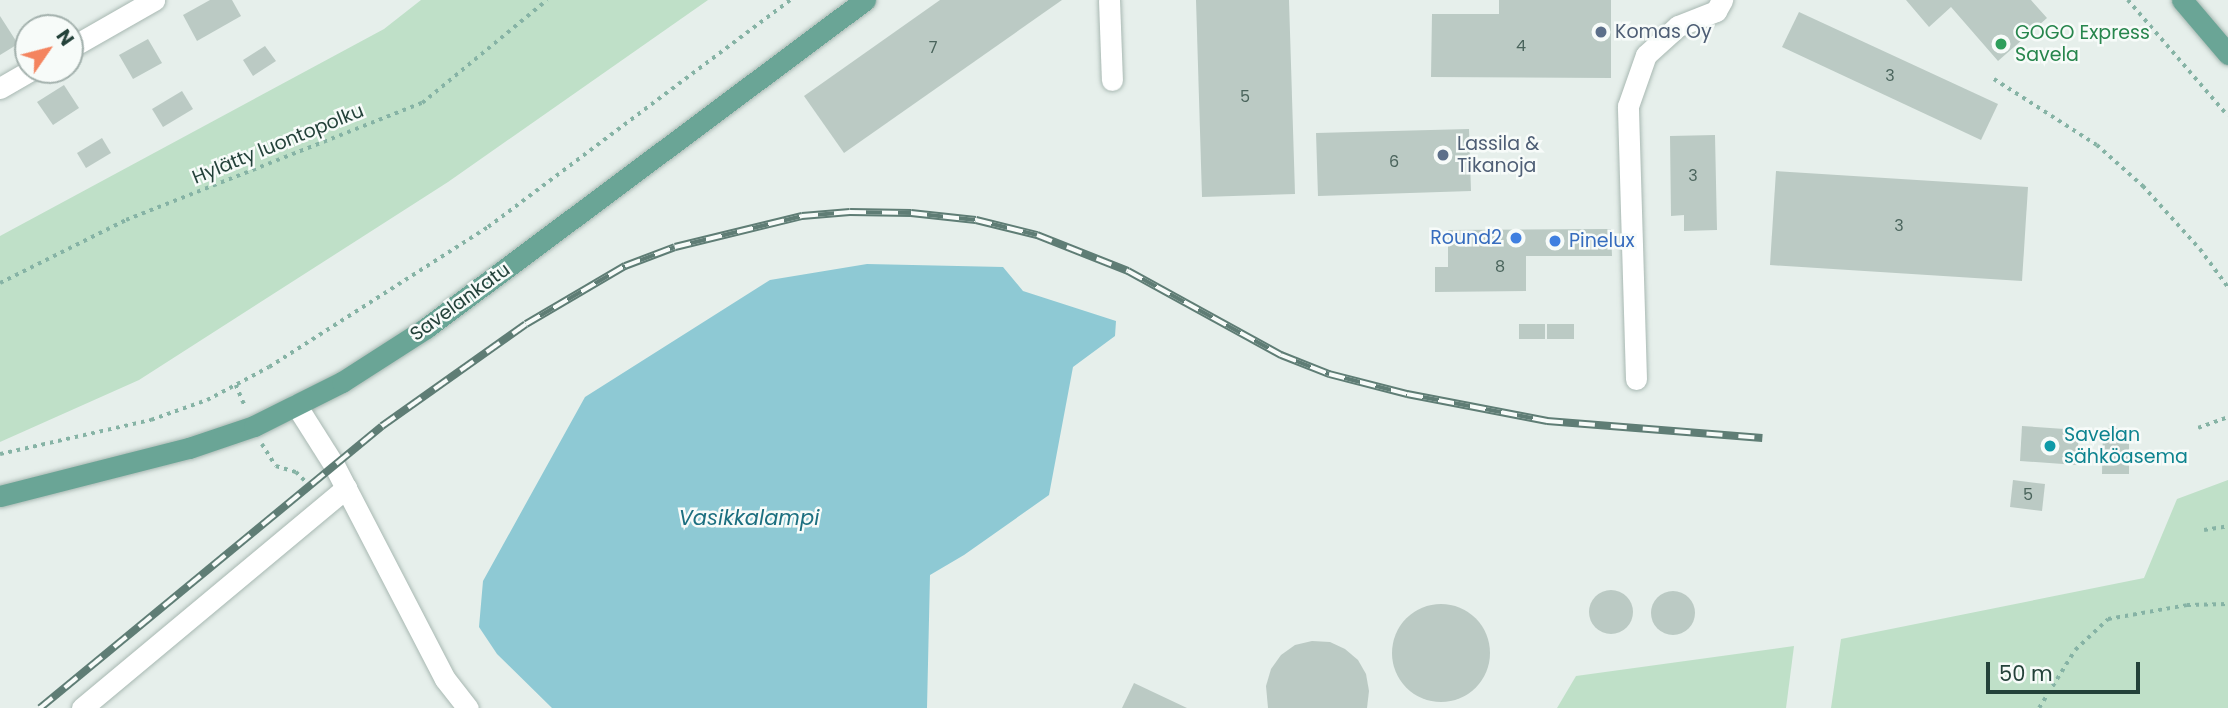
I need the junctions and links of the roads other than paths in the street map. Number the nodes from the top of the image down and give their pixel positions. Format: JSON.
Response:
{"nodes":[{"id":1,"x":154,"y":0,"type":"edge"},
{"id":2,"x":865,"y":0,"type":"edge"},
{"id":3,"x":1108,"y":0,"type":"edge"},
{"id":4,"x":1722,"y":0,"type":"edge"},
{"id":5,"x":2182,"y":0,"type":"edge"},
{"id":6,"x":84,"y":40,"type":"edge"},
{"id":7,"x":2228,"y":54,"type":"edge"},
{"id":8,"x":1112,"y":80,"type":"dead end"},
{"id":9,"x":1636,"y":379,"type":"dead end"},
{"id":10,"x":296,"y":405,"type":"junction"},
{"id":11,"x":346,"y":488,"type":"junction"},
{"id":12,"x":0,"y":496,"type":"edge"},
{"id":13,"x":82,"y":708,"type":"edge"},
{"id":14,"x":468,"y":708,"type":"edge"}],
"edges":[{"from":1,"to":6,"type":"street"},
{"from":2,"to":10,"type":"main road","name":"Savelankatu"},
{"from":3,"to":8,"type":"street"},
{"from":4,"to":9,"type":"street"},
{"from":5,"to":7,"type":"main road"},
{"from":10,"to":11,"type":"street"},
{"from":10,"to":12,"type":"main road","name":"Savelankatu"},
{"from":11,"to":13,"type":"street"},
{"from":11,"to":14,"type":"street"}]}
